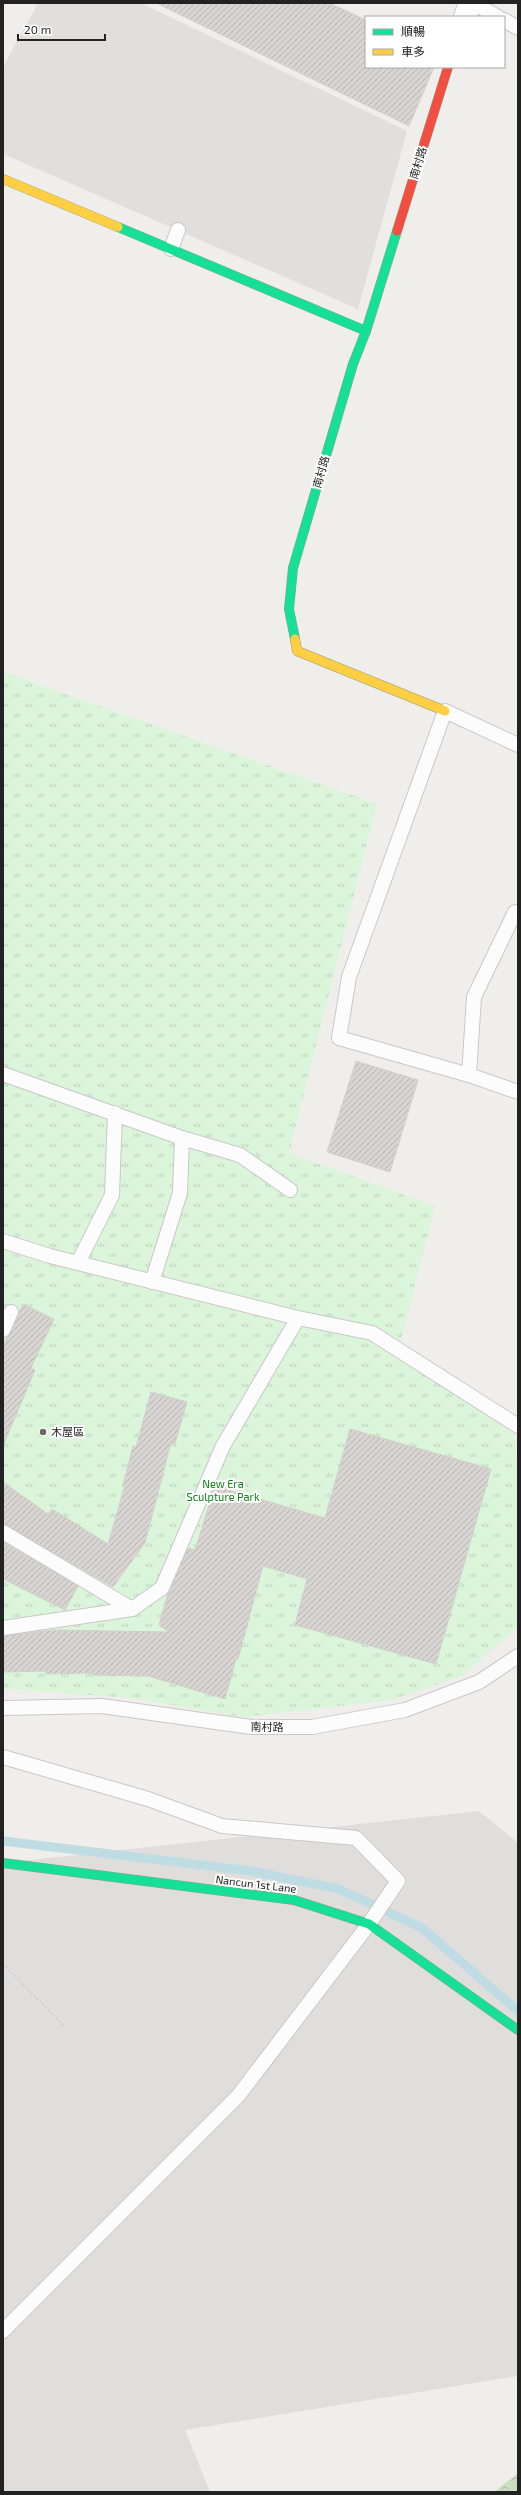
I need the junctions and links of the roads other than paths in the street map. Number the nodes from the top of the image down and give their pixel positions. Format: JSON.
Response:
{"nodes":[{"id":1,"x":472,"y":3,"type":"edge"},
{"id":2,"x":466,"y":16,"type":"edge"},
{"id":3,"x":496,"y":16,"type":"edge"},
{"id":4,"x":505,"y":21,"type":"edge"},
{"id":5,"x":518,"y":28,"type":"edge"},
{"id":6,"x":448,"y":68,"type":"edge"},
{"id":7,"x":3,"y":179,"type":"edge"},
{"id":8,"x":178,"y":230,"type":"dead end"},
{"id":9,"x":171,"y":249,"type":"junction"},
{"id":10,"x":366,"y":331,"type":"junction"},
{"id":11,"x":446,"y":711,"type":"junction"},
{"id":12,"x":518,"y":745,"type":"edge"},
{"id":13,"x":515,"y":912,"type":"dead end"},
{"id":14,"x":3,"y":1074,"type":"edge"},
{"id":15,"x":469,"y":1075,"type":"junction"},
{"id":16,"x":518,"y":1092,"type":"edge"},
{"id":17,"x":115,"y":1113,"type":"junction"},
{"id":18,"x":182,"y":1138,"type":"junction"},
{"id":19,"x":290,"y":1190,"type":"dead end"},
{"id":20,"x":3,"y":1241,"type":"edge"},
{"id":21,"x":78,"y":1263,"type":"junction"},
{"id":22,"x":152,"y":1282,"type":"junction"},
{"id":23,"x":11,"y":1312,"type":"dead end"},
{"id":24,"x":298,"y":1318,"type":"junction"},
{"id":25,"x":3,"y":1330,"type":"edge"},
{"id":26,"x":518,"y":1426,"type":"edge"},
{"id":27,"x":3,"y":1532,"type":"edge"},
{"id":28,"x":132,"y":1609,"type":"junction"},
{"id":29,"x":3,"y":1628,"type":"edge"},
{"id":30,"x":518,"y":1656,"type":"edge"},
{"id":31,"x":3,"y":1708,"type":"edge"},
{"id":32,"x":3,"y":1757,"type":"edge"},
{"id":33,"x":3,"y":1863,"type":"edge"},
{"id":34,"x":369,"y":1924,"type":"junction"},
{"id":35,"x":518,"y":2030,"type":"edge"},
{"id":36,"x":3,"y":2332,"type":"edge"}],
"edges":[{"from":1,"to":2,"type":"street"},
{"from":1,"to":3,"type":"lane"},
{"from":4,"to":5,"type":"lane"},
{"from":6,"to":10,"type":"street","name":"南村路"},
{"from":7,"to":9,"type":"street"},
{"from":8,"to":9,"type":"lane"},
{"from":9,"to":10,"type":"street"},
{"from":10,"to":11,"type":"street","name":"南村路"},
{"from":11,"to":12,"type":"lane","name":"南村路"},
{"from":11,"to":15,"type":"lane"},
{"from":13,"to":15,"type":"lane"},
{"from":14,"to":17,"type":"lane"},
{"from":15,"to":16,"type":"lane"},
{"from":17,"to":18,"type":"lane"},
{"from":17,"to":21,"type":"lane"},
{"from":18,"to":19,"type":"lane"},
{"from":18,"to":22,"type":"lane"},
{"from":20,"to":21,"type":"lane"},
{"from":21,"to":22,"type":"lane"},
{"from":22,"to":24,"type":"lane"},
{"from":23,"to":25,"type":"lane"},
{"from":24,"to":26,"type":"lane"},
{"from":24,"to":28,"type":"lane"},
{"from":27,"to":28,"type":"lane"},
{"from":28,"to":29,"type":"lane"},
{"from":30,"to":31,"type":"lane","name":"南村路"},
{"from":32,"to":34,"type":"lane"},
{"from":33,"to":34,"type":"street","name":"Nancun 1st Lane"},
{"from":34,"to":35,"type":"street","name":"Nancun 1st Lane"},
{"from":34,"to":36,"type":"lane"}]}
